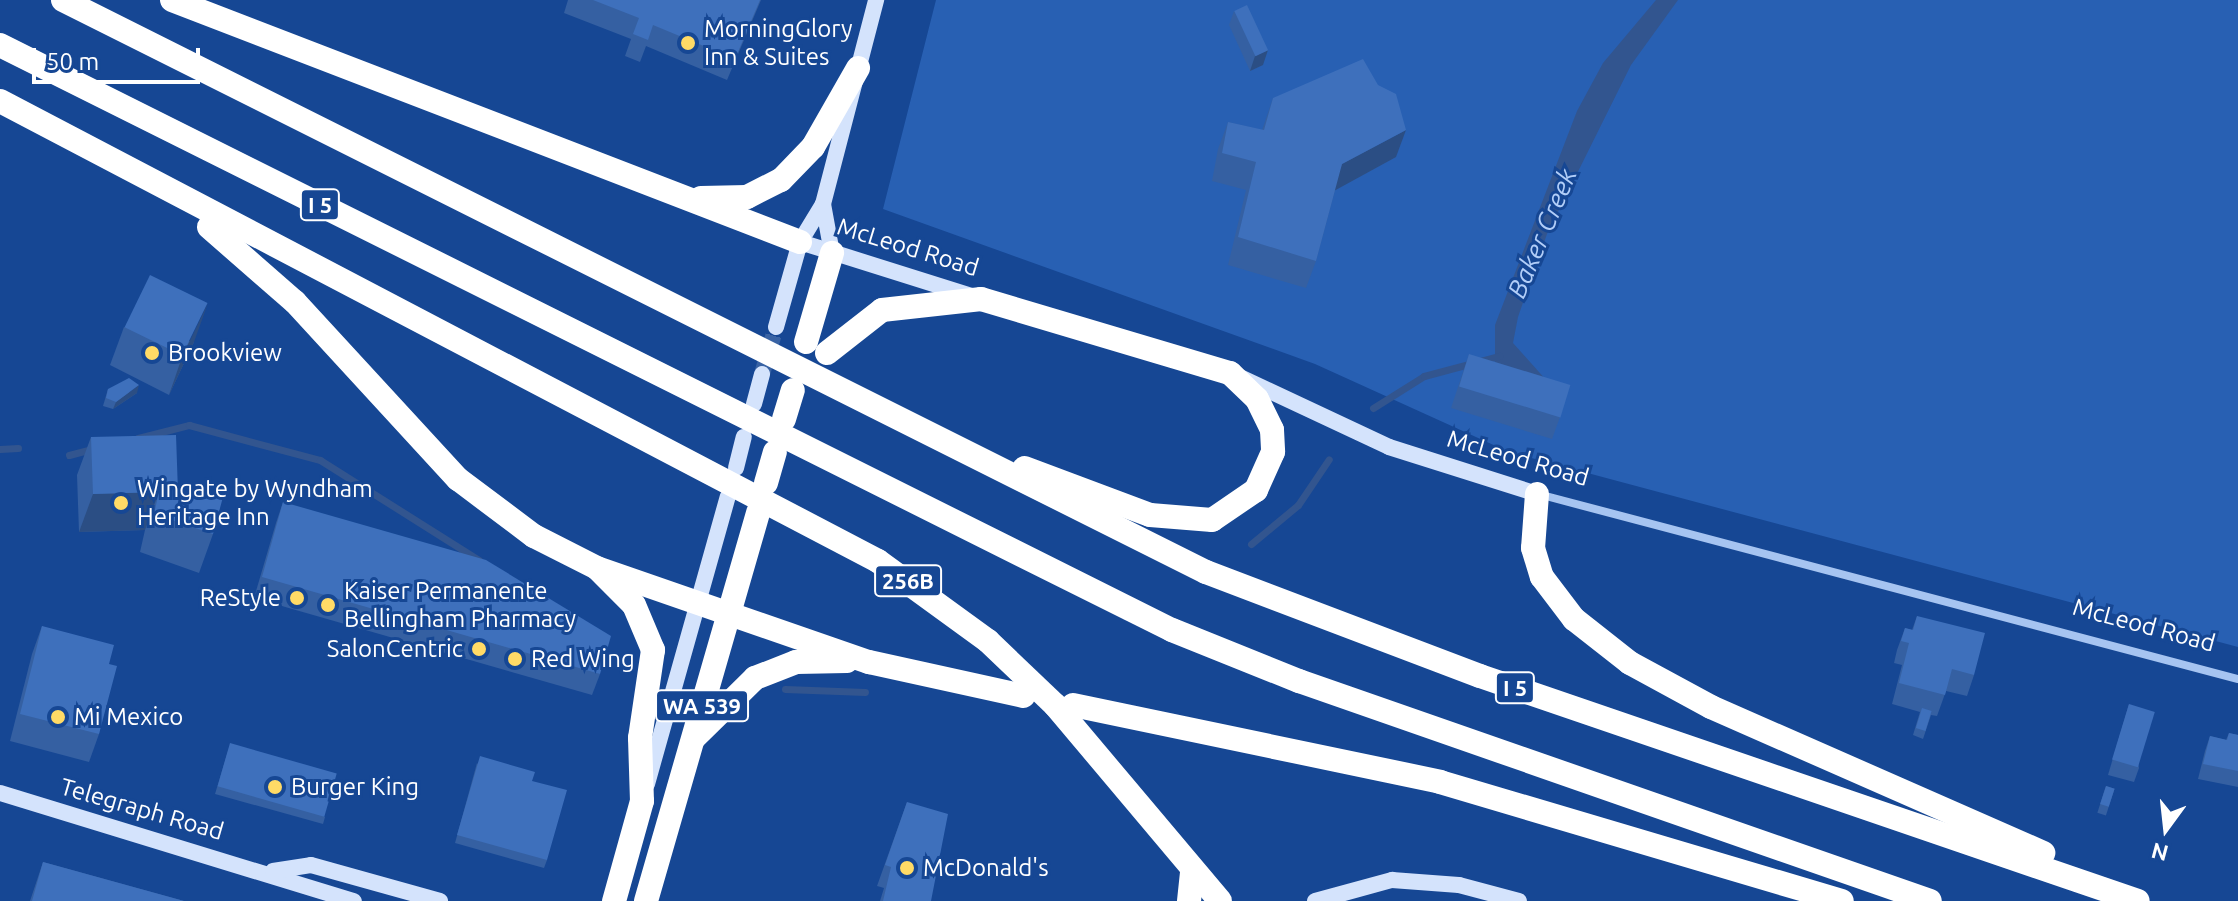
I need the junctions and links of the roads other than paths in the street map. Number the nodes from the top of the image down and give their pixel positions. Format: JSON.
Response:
{"nodes":[{"id":1,"x":63,"y":0,"type":"edge"},
{"id":2,"x":172,"y":0,"type":"edge"},
{"id":3,"x":876,"y":0,"type":"edge"},
{"id":4,"x":0,"y":45,"type":"edge"},
{"id":5,"x":858,"y":68,"type":"junction"},
{"id":6,"x":0,"y":101,"type":"edge"},
{"id":7,"x":138,"y":177,"type":"junction"},
{"id":8,"x":680,"y":197,"type":"junction"},
{"id":9,"x":823,"y":204,"type":"junction"},
{"id":10,"x":800,"y":242,"type":"junction"},
{"id":11,"x":832,"y":253,"type":"junction"},
{"id":12,"x":981,"y":299,"type":"junction"},
{"id":13,"x":776,"y":327,"type":"tunnel mouth"},
{"id":14,"x":1230,"y":373,"type":"junction"},
{"id":15,"x":762,"y":374,"type":"tunnel mouth"},
{"id":16,"x":796,"y":392,"type":"dead end"},
{"id":17,"x":754,"y":404,"type":"dead end"},
{"id":18,"x":784,"y":419,"type":"dead end"},
{"id":19,"x":914,"y":424,"type":"junction"},
{"id":20,"x":744,"y":437,"type":"dead end"},
{"id":21,"x":775,"y":452,"type":"dead end"},
{"id":22,"x":736,"y":468,"type":"dead end"},
{"id":23,"x":766,"y":483,"type":"dead end"},
{"id":24,"x":1537,"y":494,"type":"junction"},
{"id":25,"x":728,"y":496,"type":"dead end"},
{"id":26,"x":758,"y":512,"type":"dead end"},
{"id":27,"x":597,"y":568,"type":"junction"},
{"id":28,"x":699,"y":600,"type":"junction"},
{"id":29,"x":729,"y":610,"type":"junction"},
{"id":30,"x":869,"y":662,"type":"junction"},
{"id":31,"x":2238,"y":679,"type":"edge"},
{"id":32,"x":1023,"y":696,"type":"dead end"},
{"id":33,"x":1073,"y":705,"type":"dead end"},
{"id":34,"x":692,"y":739,"type":"junction"},
{"id":35,"x":0,"y":793,"type":"edge"},
{"id":36,"x":642,"y":801,"type":"junction"},
{"id":37,"x":271,"y":871,"type":"junction"},
{"id":38,"x":1192,"y":871,"type":"junction"},
{"id":39,"x":354,"y":901,"type":"edge"},
{"id":40,"x":440,"y":901,"type":"edge"},
{"id":41,"x":614,"y":901,"type":"edge"},
{"id":42,"x":646,"y":901,"type":"edge"},
{"id":43,"x":1189,"y":901,"type":"edge"},
{"id":44,"x":1220,"y":901,"type":"edge"},
{"id":45,"x":1315,"y":901,"type":"edge"},
{"id":46,"x":1519,"y":901,"type":"edge"},
{"id":47,"x":1842,"y":901,"type":"edge"},
{"id":48,"x":1930,"y":901,"type":"edge"},
{"id":49,"x":2138,"y":901,"type":"edge"},
{"id":50,"x":2160,"y":901,"type":"edge"}],
"edges":[{"from":1,"to":19,"type":"highway","number":"I 5"},
{"from":2,"to":8,"type":"highway"},
{"from":3,"to":5,"type":"main road"},
{"from":4,"to":48,"type":"highway","number":"I 5"},
{"from":5,"to":8,"type":"highway"},
{"from":5,"to":9,"type":"main road"},
{"from":6,"to":7,"type":"highway"},
{"from":7,"to":27,"type":"highway"},
{"from":7,"to":38,"type":"highway","number":"256B"},
{"from":8,"to":10,"type":"highway"},
{"from":9,"to":10,"type":"main road"},
{"from":9,"to":11,"type":"main road"},
{"from":10,"to":11,"type":"main road","name":"McLeod Road"},
{"from":10,"to":13,"type":"main road"},
{"from":11,"to":12,"type":"main road","name":"McLeod Road"},
{"from":11,"to":12,"type":"highway"},
{"from":12,"to":14,"type":"highway","name":"McLeod Road"},
{"from":14,"to":19,"type":"highway"},
{"from":14,"to":24,"type":"main road","name":"McLeod Road"},
{"from":15,"to":17,"type":"main road"},
{"from":16,"to":18,"type":"highway"},
{"from":19,"to":49,"type":"highway","number":"I 5"},
{"from":20,"to":22,"type":"main road"},
{"from":21,"to":23,"type":"highway"},
{"from":24,"to":31,"type":"street","name":"McLeod Road"},
{"from":24,"to":50,"type":"highway"},
{"from":25,"to":28,"type":"main road","number":"WA 539"},
{"from":26,"to":29,"type":"highway","number":"WA 539"},
{"from":27,"to":28,"type":"highway"},
{"from":27,"to":36,"type":"highway"},
{"from":28,"to":29,"type":"highway"},
{"from":28,"to":36,"type":"main road","number":"WA 539"},
{"from":29,"to":30,"type":"highway"},
{"from":29,"to":34,"type":"highway","number":"WA 539"},
{"from":30,"to":32,"type":"highway"},
{"from":30,"to":34,"type":"highway"},
{"from":33,"to":47,"type":"highway"},
{"from":34,"to":42,"type":"highway","number":"WA 539"},
{"from":35,"to":37,"type":"main road","name":"Telegraph Road"},
{"from":36,"to":41,"type":"highway","number":"WA 539"},
{"from":37,"to":39,"type":"main road","name":"Telegraph Road"},
{"from":37,"to":40,"type":"main road","name":"Telegraph Road"},
{"from":38,"to":43,"type":"highway"},
{"from":38,"to":44,"type":"highway","number":"256B"},
{"from":45,"to":46,"type":"main road"}]}
